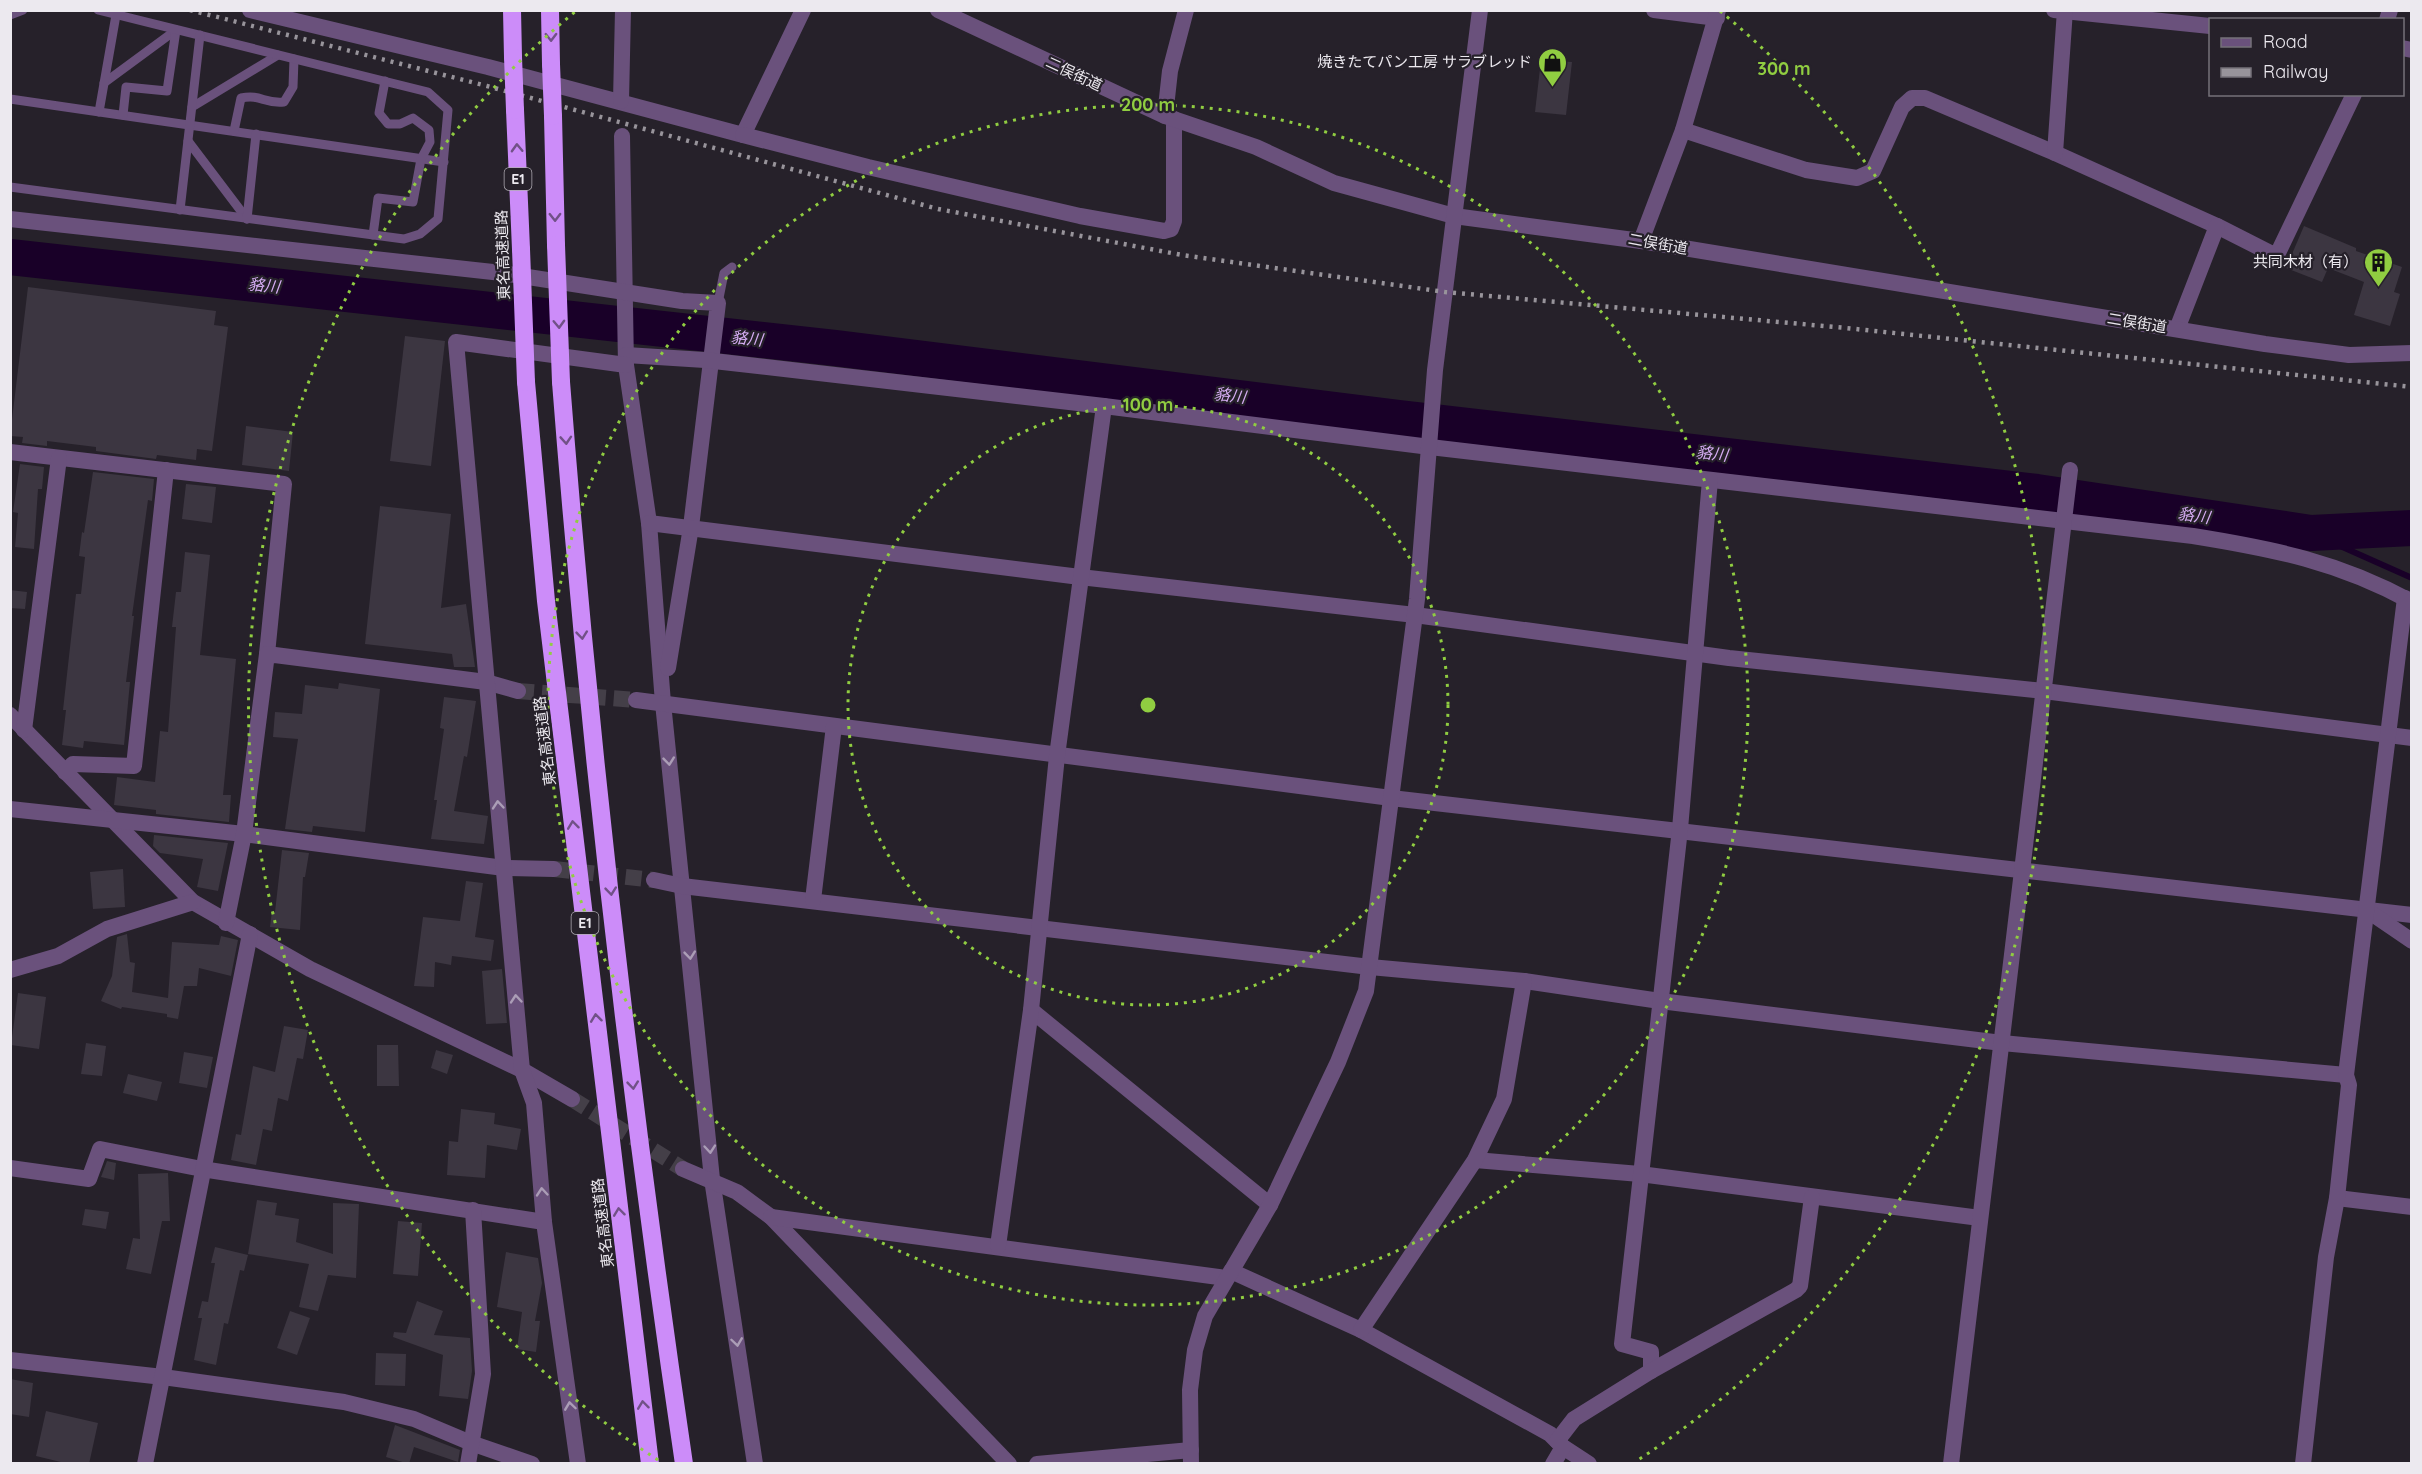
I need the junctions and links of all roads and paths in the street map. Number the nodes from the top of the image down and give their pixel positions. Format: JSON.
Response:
{"nodes":[{"id":1,"x":23,"y":10,"type":"edge"},
{"id":2,"x":98,"y":10,"type":"edge"},
{"id":3,"x":250,"y":10,"type":"edge"},
{"id":4,"x":512,"y":10,"type":"edge"},
{"id":5,"x":550,"y":10,"type":"edge"},
{"id":6,"x":623,"y":10,"type":"edge"},
{"id":7,"x":803,"y":10,"type":"edge"},
{"id":8,"x":938,"y":10,"type":"edge"},
{"id":9,"x":1186,"y":10,"type":"edge"},
{"id":10,"x":1480,"y":10,"type":"edge"},
{"id":11,"x":1654,"y":10,"type":"edge"},
{"id":12,"x":2061,"y":11,"type":"edge"},
{"id":13,"x":1718,"y":14,"type":"edge"},
{"id":14,"x":10,"y":15,"type":"edge"},
{"id":15,"x":116,"y":15,"type":"junction"},
{"id":16,"x":2209,"y":26,"type":"edge"},
{"id":17,"x":176,"y":30,"type":"junction"},
{"id":18,"x":200,"y":35,"type":"junction"},
{"id":19,"x":279,"y":55,"type":"junction"},
{"id":20,"x":294,"y":59,"type":"junction"},
{"id":21,"x":385,"y":81,"type":"junction"},
{"id":22,"x":104,"y":83,"type":"junction"},
{"id":23,"x":2353,"y":96,"type":"edge"},
{"id":24,"x":10,"y":99,"type":"edge"},
{"id":25,"x":621,"y":101,"type":"junction"},
{"id":26,"x":192,"y":107,"type":"junction"},
{"id":27,"x":99,"y":112,"type":"junction"},
{"id":28,"x":123,"y":115,"type":"junction"},
{"id":29,"x":1170,"y":118,"type":"junction"},
{"id":30,"x":190,"y":125,"type":"junction"},
{"id":31,"x":1683,"y":130,"type":"junction"},
{"id":32,"x":234,"y":131,"type":"junction"},
{"id":33,"x":256,"y":134,"type":"junction"},
{"id":34,"x":743,"y":135,"type":"junction"},
{"id":35,"x":622,"y":136,"type":"dead end"},
{"id":36,"x":188,"y":141,"type":"junction"},
{"id":37,"x":2055,"y":153,"type":"junction"},
{"id":38,"x":421,"y":159,"type":"junction"},
{"id":39,"x":444,"y":162,"type":"junction"},
{"id":40,"x":10,"y":188,"type":"edge"},
{"id":41,"x":180,"y":210,"type":"junction"},
{"id":42,"x":1454,"y":216,"type":"junction"},
{"id":43,"x":10,"y":219,"type":"edge"},
{"id":44,"x":247,"y":219,"type":"junction"},
{"id":45,"x":2217,"y":226,"type":"junction"},
{"id":46,"x":373,"y":235,"type":"junction"},
{"id":47,"x":1641,"y":241,"type":"junction"},
{"id":48,"x":732,"y":267,"type":"dead end"},
{"id":49,"x":624,"y":292,"type":"junction"},
{"id":50,"x":718,"y":307,"type":"junction"},
{"id":51,"x":2177,"y":329,"type":"junction"},
{"id":52,"x":2412,"y":353,"type":"edge"},
{"id":53,"x":626,"y":358,"type":"junction"},
{"id":54,"x":711,"y":361,"type":"junction"},
{"id":55,"x":1104,"y":406,"type":"junction"},
{"id":56,"x":1430,"y":445,"type":"junction"},
{"id":57,"x":10,"y":452,"type":"edge"},
{"id":58,"x":59,"y":458,"type":"junction"},
{"id":59,"x":2070,"y":470,"type":"dead end"},
{"id":60,"x":166,"y":471,"type":"junction"},
{"id":61,"x":1710,"y":480,"type":"junction"},
{"id":62,"x":2064,"y":521,"type":"junction"},
{"id":63,"x":649,"y":523,"type":"junction"},
{"id":64,"x":691,"y":527,"type":"junction"},
{"id":65,"x":1080,"y":577,"type":"junction"},
{"id":66,"x":2408,"y":600,"type":"edge"},
{"id":67,"x":1415,"y":615,"type":"junction"},
{"id":68,"x":1694,"y":653,"type":"junction"},
{"id":69,"x":267,"y":654,"type":"junction"},
{"id":70,"x":486,"y":682,"type":"junction"},
{"id":71,"x":518,"y":691,"type":"tunnel mouth"},
{"id":72,"x":2044,"y":691,"type":"junction"},
{"id":73,"x":663,"y":697,"type":"junction"},
{"id":74,"x":636,"y":700,"type":"tunnel mouth"},
{"id":75,"x":10,"y":715,"type":"edge"},
{"id":76,"x":834,"y":726,"type":"junction"},
{"id":77,"x":24,"y":730,"type":"junction"},
{"id":78,"x":2386,"y":735,"type":"junction"},
{"id":79,"x":2412,"y":738,"type":"edge"},
{"id":80,"x":1057,"y":756,"type":"junction"},
{"id":81,"x":65,"y":772,"type":"junction"},
{"id":82,"x":1391,"y":798,"type":"junction"},
{"id":83,"x":10,"y":809,"type":"edge"},
{"id":84,"x":113,"y":821,"type":"junction"},
{"id":85,"x":1680,"y":829,"type":"junction"},
{"id":86,"x":244,"y":834,"type":"junction"},
{"id":87,"x":504,"y":868,"type":"junction"},
{"id":88,"x":554,"y":869,"type":"tunnel mouth"},
{"id":89,"x":2020,"y":871,"type":"junction"},
{"id":90,"x":654,"y":880,"type":"tunnel mouth"},
{"id":91,"x":682,"y":886,"type":"junction"},
{"id":92,"x":813,"y":900,"type":"junction"},
{"id":93,"x":193,"y":902,"type":"junction"},
{"id":94,"x":2365,"y":910,"type":"junction"},
{"id":95,"x":2412,"y":915,"type":"edge"},
{"id":96,"x":226,"y":923,"type":"junction"},
{"id":97,"x":1041,"y":928,"type":"junction"},
{"id":98,"x":250,"y":934,"type":"junction"},
{"id":99,"x":2412,"y":941,"type":"edge"},
{"id":100,"x":1370,"y":967,"type":"junction"},
{"id":101,"x":10,"y":970,"type":"edge"},
{"id":102,"x":1524,"y":981,"type":"junction"},
{"id":103,"x":1660,"y":1001,"type":"junction"},
{"id":104,"x":1031,"y":1010,"type":"junction"},
{"id":105,"x":2002,"y":1043,"type":"junction"},
{"id":106,"x":522,"y":1070,"type":"junction"},
{"id":107,"x":2346,"y":1075,"type":"junction"},
{"id":108,"x":572,"y":1099,"type":"tunnel mouth"},
{"id":109,"x":1475,"y":1160,"type":"junction"},
{"id":110,"x":10,"y":1168,"type":"edge"},
{"id":111,"x":202,"y":1169,"type":"junction"},
{"id":112,"x":683,"y":1169,"type":"tunnel mouth"},
{"id":113,"x":1640,"y":1174,"type":"junction"},
{"id":114,"x":712,"y":1179,"type":"junction"},
{"id":115,"x":1812,"y":1197,"type":"junction"},
{"id":116,"x":2337,"y":1198,"type":"junction"},
{"id":117,"x":1270,"y":1204,"type":"junction"},
{"id":118,"x":2412,"y":1207,"type":"edge"},
{"id":119,"x":473,"y":1210,"type":"junction"},
{"id":120,"x":771,"y":1217,"type":"junction"},
{"id":121,"x":1980,"y":1218,"type":"junction"},
{"id":122,"x":544,"y":1222,"type":"junction"},
{"id":123,"x":999,"y":1246,"type":"junction"},
{"id":124,"x":1229,"y":1274,"type":"junction"},
{"id":125,"x":1361,"y":1330,"type":"junction"},
{"id":126,"x":10,"y":1360,"type":"edge"},
{"id":127,"x":1652,"y":1371,"type":"junction"},
{"id":128,"x":163,"y":1377,"type":"junction"},
{"id":129,"x":471,"y":1443,"type":"junction"},
{"id":130,"x":1560,"y":1444,"type":"junction"},
{"id":131,"x":1191,"y":1457,"type":"edge"},
{"id":132,"x":144,"y":1464,"type":"edge"},
{"id":133,"x":468,"y":1464,"type":"edge"},
{"id":134,"x":532,"y":1464,"type":"edge"},
{"id":135,"x":579,"y":1464,"type":"edge"},
{"id":136,"x":650,"y":1464,"type":"edge"},
{"id":137,"x":684,"y":1464,"type":"edge"},
{"id":138,"x":755,"y":1464,"type":"edge"},
{"id":139,"x":1009,"y":1464,"type":"edge"},
{"id":140,"x":1037,"y":1464,"type":"edge"},
{"id":141,"x":1553,"y":1464,"type":"edge"},
{"id":142,"x":1589,"y":1464,"type":"edge"},
{"id":143,"x":1951,"y":1464,"type":"edge"},
{"id":144,"x":2303,"y":1464,"type":"edge"}],
"edges":[{"from":1,"to":14,"type":"lane"},
{"from":2,"to":15,"type":"lane"},
{"from":3,"to":25,"type":"street"},
{"from":136,"to":4,"type":"highway","name":"東名高速道路","number":"E1","one_way":true,"bridge":true},
{"from":5,"to":137,"type":"highway","number":"E1","one_way":true,"bridge":true},
{"from":6,"to":25,"type":"street"},
{"from":7,"to":34,"type":"street"},
{"from":8,"to":29,"type":"street","name":"二俣街道"},
{"from":9,"to":29,"type":"street"},
{"from":10,"to":42,"type":"street"},
{"from":11,"to":13,"type":"street"},
{"from":12,"to":16,"type":"street"},
{"from":12,"to":37,"type":"street"},
{"from":13,"to":31,"type":"street"},
{"from":15,"to":17,"type":"lane"},
{"from":15,"to":22,"type":"lane"},
{"from":17,"to":18,"type":"lane"},
{"from":17,"to":22,"type":"lane"},
{"from":17,"to":28,"type":"lane"},
{"from":18,"to":19,"type":"lane"},
{"from":18,"to":26,"type":"lane"},
{"from":19,"to":20,"type":"lane"},
{"from":19,"to":26,"type":"lane"},
{"from":20,"to":21,"type":"lane"},
{"from":20,"to":32,"type":"lane"},
{"from":21,"to":38,"type":"lane"},
{"from":21,"to":39,"type":"lane"},
{"from":22,"to":27,"type":"lane"},
{"from":23,"to":45,"type":"street"},
{"from":24,"to":27,"type":"lane"},
{"from":25,"to":34,"type":"street"},
{"from":26,"to":30,"type":"lane"},
{"from":27,"to":28,"type":"lane"},
{"from":28,"to":30,"type":"lane"},
{"from":29,"to":34,"type":"street"},
{"from":29,"to":42,"type":"street","name":"二俣街道"},
{"from":30,"to":32,"type":"lane"},
{"from":30,"to":36,"type":"lane"},
{"from":31,"to":37,"type":"street"},
{"from":31,"to":47,"type":"street"},
{"from":32,"to":33,"type":"lane"},
{"from":33,"to":38,"type":"lane"},
{"from":33,"to":44,"type":"lane"},
{"from":35,"to":49,"type":"street"},
{"from":36,"to":41,"type":"lane"},
{"from":36,"to":44,"type":"lane"},
{"from":37,"to":45,"type":"street"},
{"from":38,"to":39,"type":"lane"},
{"from":38,"to":46,"type":"lane"},
{"from":39,"to":46,"type":"lane"},
{"from":40,"to":41,"type":"lane"},
{"from":41,"to":44,"type":"lane"},
{"from":42,"to":47,"type":"street","name":"二俣街道"},
{"from":42,"to":56,"type":"street"},
{"from":43,"to":49,"type":"street"},
{"from":44,"to":46,"type":"lane"},
{"from":45,"to":51,"type":"street"},
{"from":47,"to":51,"type":"street","name":"二俣街道"},
{"from":48,"to":50,"type":"lane"},
{"from":49,"to":50,"type":"street"},
{"from":49,"to":53,"type":"street"},
{"from":50,"to":54,"type":"street"},
{"from":51,"to":52,"type":"street","name":"二俣街道"},
{"from":53,"to":54,"type":"street"},
{"from":53,"to":63,"type":"street"},
{"from":53,"to":70,"type":"street"},
{"from":54,"to":55,"type":"street"},
{"from":54,"to":64,"type":"street"},
{"from":55,"to":56,"type":"street"},
{"from":55,"to":65,"type":"street"},
{"from":56,"to":61,"type":"street"},
{"from":56,"to":67,"type":"street"},
{"from":57,"to":58,"type":"street"},
{"from":58,"to":60,"type":"street"},
{"from":58,"to":77,"type":"street"},
{"from":59,"to":62,"type":"street"},
{"from":60,"to":69,"type":"street"},
{"from":60,"to":81,"type":"street"},
{"from":61,"to":62,"type":"street"},
{"from":61,"to":68,"type":"street"},
{"from":62,"to":66,"type":"street"},
{"from":62,"to":72,"type":"street"},
{"from":63,"to":64,"type":"street"},
{"from":63,"to":73,"type":"street"},
{"from":64,"to":65,"type":"street"},
{"from":64,"to":73,"type":"street"},
{"from":65,"to":67,"type":"street"},
{"from":65,"to":80,"type":"street"},
{"from":66,"to":78,"type":"street"},
{"from":67,"to":68,"type":"street"},
{"from":67,"to":82,"type":"street"},
{"from":68,"to":72,"type":"street"},
{"from":68,"to":85,"type":"street"},
{"from":69,"to":70,"type":"street"},
{"from":69,"to":86,"type":"street"},
{"from":70,"to":71,"type":"street"},
{"from":87,"to":70,"type":"street","one_way":true},
{"from":72,"to":78,"type":"street"},
{"from":72,"to":89,"type":"street"},
{"from":73,"to":74,"type":"street"},
{"from":73,"to":76,"type":"street"},
{"from":73,"to":91,"type":"street","one_way":true},
{"from":75,"to":77,"type":"street"},
{"from":76,"to":80,"type":"street"},
{"from":76,"to":92,"type":"street"},
{"from":77,"to":81,"type":"street"},
{"from":78,"to":79,"type":"street"},
{"from":78,"to":94,"type":"street"},
{"from":80,"to":82,"type":"street"},
{"from":80,"to":97,"type":"street"},
{"from":81,"to":84,"type":"street"},
{"from":82,"to":85,"type":"street"},
{"from":82,"to":100,"type":"street"},
{"from":83,"to":84,"type":"street"},
{"from":84,"to":86,"type":"street"},
{"from":84,"to":93,"type":"street"},
{"from":85,"to":89,"type":"street"},
{"from":85,"to":103,"type":"street"},
{"from":86,"to":87,"type":"street"},
{"from":86,"to":96,"type":"street"},
{"from":87,"to":88,"type":"street"},
{"from":106,"to":87,"type":"street","one_way":true},
{"from":89,"to":94,"type":"street"},
{"from":89,"to":105,"type":"street"},
{"from":90,"to":91,"type":"street"},
{"from":91,"to":92,"type":"street"},
{"from":91,"to":114,"type":"street","one_way":true},
{"from":92,"to":97,"type":"street"},
{"from":93,"to":96,"type":"street"},
{"from":93,"to":101,"type":"street"},
{"from":94,"to":95,"type":"street"},
{"from":94,"to":99,"type":"street"},
{"from":94,"to":107,"type":"street"},
{"from":96,"to":98,"type":"street"},
{"from":97,"to":100,"type":"street"},
{"from":97,"to":104,"type":"street"},
{"from":98,"to":106,"type":"street"},
{"from":98,"to":111,"type":"street"},
{"from":100,"to":102,"type":"street"},
{"from":100,"to":117,"type":"street"},
{"from":102,"to":103,"type":"street"},
{"from":102,"to":109,"type":"street"},
{"from":103,"to":105,"type":"street"},
{"from":103,"to":113,"type":"street"},
{"from":104,"to":117,"type":"street"},
{"from":104,"to":123,"type":"street"},
{"from":105,"to":107,"type":"street"},
{"from":105,"to":121,"type":"street"},
{"from":106,"to":108,"type":"street"},
{"from":122,"to":106,"type":"street","one_way":true},
{"from":107,"to":116,"type":"street"},
{"from":109,"to":113,"type":"street"},
{"from":109,"to":125,"type":"street"},
{"from":110,"to":111,"type":"street"},
{"from":111,"to":119,"type":"street"},
{"from":111,"to":128,"type":"street"},
{"from":112,"to":114,"type":"street"},
{"from":113,"to":115,"type":"street"},
{"from":113,"to":127,"type":"street"},
{"from":114,"to":120,"type":"street"},
{"from":114,"to":138,"type":"street","one_way":true},
{"from":115,"to":121,"type":"street"},
{"from":115,"to":127,"type":"street"},
{"from":116,"to":118,"type":"street"},
{"from":116,"to":144,"type":"street"},
{"from":117,"to":124,"type":"street"},
{"from":119,"to":122,"type":"street"},
{"from":119,"to":129,"type":"street"},
{"from":120,"to":123,"type":"street"},
{"from":120,"to":139,"type":"street"},
{"from":121,"to":143,"type":"street"},
{"from":135,"to":122,"type":"street","one_way":true},
{"from":123,"to":124,"type":"street"},
{"from":124,"to":125,"type":"street"},
{"from":124,"to":131,"type":"street"},
{"from":125,"to":130,"type":"street"},
{"from":126,"to":128,"type":"street"},
{"from":127,"to":130,"type":"street"},
{"from":128,"to":129,"type":"street"},
{"from":128,"to":132,"type":"street"},
{"from":129,"to":133,"type":"street"},
{"from":129,"to":134,"type":"street"},
{"from":130,"to":141,"type":"street"},
{"from":130,"to":142,"type":"street"},
{"from":131,"to":140,"type":"street"}]}
